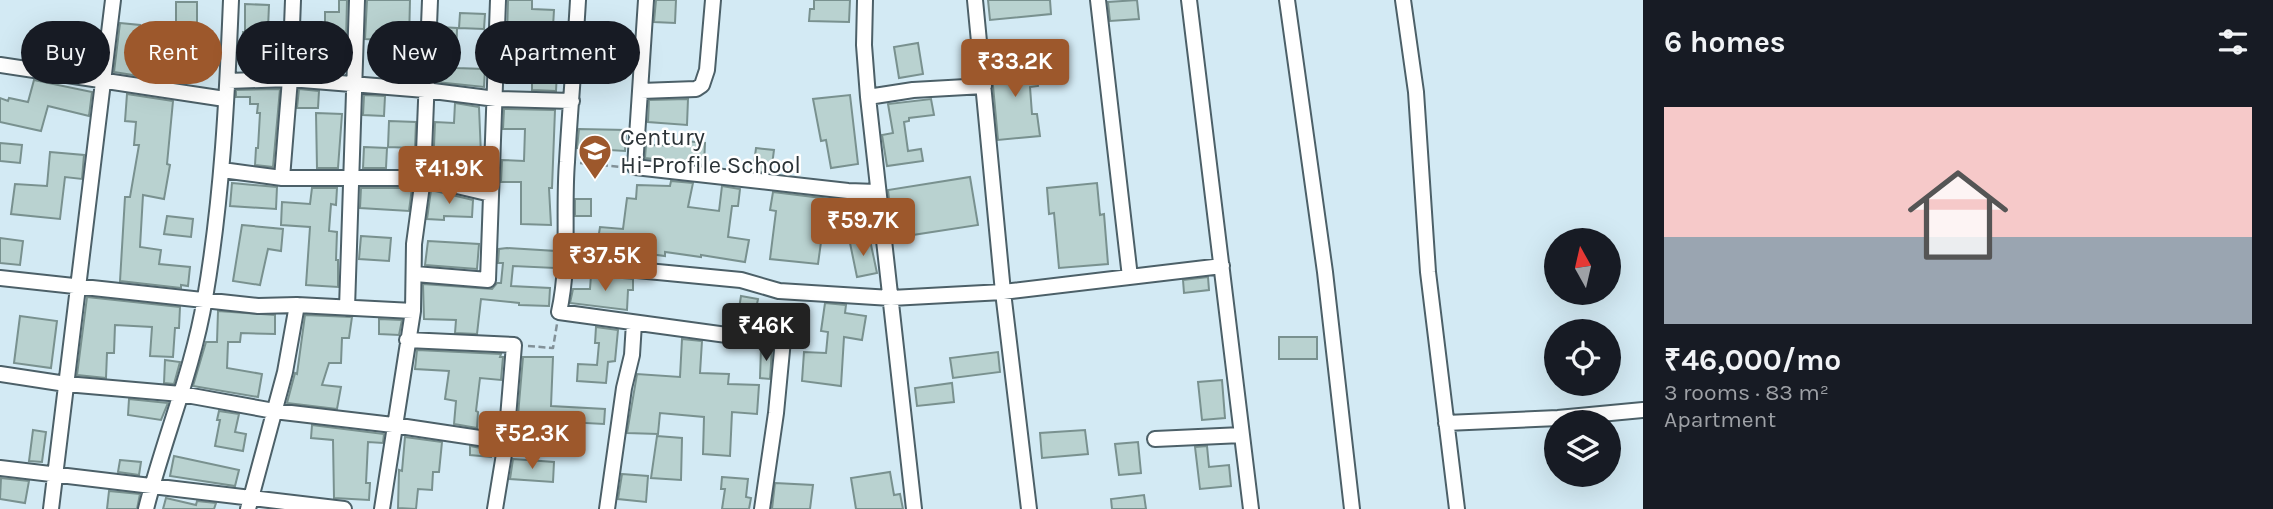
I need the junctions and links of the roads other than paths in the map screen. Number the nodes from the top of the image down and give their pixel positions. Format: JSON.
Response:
{"nodes":[{"id":1,"x":113,"y":0,"type":"edge"},
{"id":2,"x":231,"y":0,"type":"edge"},
{"id":3,"x":293,"y":0,"type":"edge"},
{"id":4,"x":357,"y":0,"type":"edge"},
{"id":5,"x":430,"y":0,"type":"edge"},
{"id":6,"x":498,"y":0,"type":"edge"},
{"id":7,"x":578,"y":0,"type":"edge"},
{"id":8,"x":646,"y":0,"type":"edge"},
{"id":9,"x":713,"y":0,"type":"edge"},
{"id":10,"x":866,"y":0,"type":"edge"},
{"id":11,"x":975,"y":0,"type":"edge"},
{"id":12,"x":1098,"y":0,"type":"edge"},
{"id":13,"x":1189,"y":0,"type":"edge"},
{"id":14,"x":1287,"y":0,"type":"edge"},
{"id":15,"x":1403,"y":0,"type":"edge"},
{"id":16,"x":292,"y":21,"type":"edge"},
{"id":17,"x":110,"y":27,"type":"edge"},
{"id":18,"x":0,"y":65,"type":"edge"},
{"id":19,"x":21,"y":68,"type":"edge"},
{"id":20,"x":110,"y":81,"type":"edge"},
{"id":21,"x":228,"y":81,"type":"junction"},
{"id":22,"x":236,"y":81,"type":"edge"},
{"id":23,"x":355,"y":83,"type":"junction"},
{"id":24,"x":103,"y":84,"type":"edge"},
{"id":25,"x":290,"y":84,"type":"edge"},
{"id":26,"x":984,"y":86,"type":"junction"},
{"id":27,"x":425,"y":90,"type":"junction"},
{"id":28,"x":641,"y":91,"type":"junction"},
{"id":29,"x":868,"y":97,"type":"junction"},
{"id":30,"x":225,"y":99,"type":"junction"},
{"id":31,"x":496,"y":99,"type":"junction"},
{"id":32,"x":572,"y":101,"type":"junction"},
{"id":33,"x":222,"y":170,"type":"junction"},
{"id":34,"x":282,"y":178,"type":"junction"},
{"id":35,"x":352,"y":178,"type":"junction"},
{"id":36,"x":423,"y":178,"type":"junction"},
{"id":37,"x":877,"y":192,"type":"junction"},
{"id":38,"x":491,"y":194,"type":"junction"},
{"id":39,"x":564,"y":263,"type":"junction"},
{"id":40,"x":1222,"y":266,"type":"junction"},
{"id":41,"x":415,"y":274,"type":"junction"},
{"id":42,"x":1130,"y":277,"type":"junction"},
{"id":43,"x":0,"y":278,"type":"edge"},
{"id":44,"x":76,"y":286,"type":"junction"},
{"id":45,"x":1003,"y":292,"type":"junction"},
{"id":46,"x":891,"y":298,"type":"junction"},
{"id":47,"x":205,"y":300,"type":"junction"},
{"id":48,"x":297,"y":305,"type":"junction"},
{"id":49,"x":347,"y":308,"type":"junction"},
{"id":50,"x":413,"y":311,"type":"junction"},
{"id":51,"x":634,"y":323,"type":"junction"},
{"id":52,"x":407,"y":340,"type":"junction"},
{"id":53,"x":0,"y":374,"type":"edge"},
{"id":54,"x":66,"y":384,"type":"junction"},
{"id":55,"x":181,"y":394,"type":"junction"},
{"id":56,"x":1643,"y":410,"type":"edge"},
{"id":57,"x":274,"y":411,"type":"junction"},
{"id":58,"x":1446,"y":423,"type":"junction"},
{"id":59,"x":393,"y":425,"type":"junction"},
{"id":60,"x":1242,"y":435,"type":"junction"},
{"id":61,"x":1156,"y":439,"type":"dead end"},
{"id":62,"x":506,"y":442,"type":"junction"},
{"id":63,"x":0,"y":468,"type":"edge"},
{"id":64,"x":55,"y":474,"type":"junction"},
{"id":65,"x":152,"y":485,"type":"junction"},
{"id":66,"x":250,"y":504,"type":"edge"},
{"id":67,"x":51,"y":509,"type":"edge"},
{"id":68,"x":146,"y":509,"type":"edge"},
{"id":69,"x":344,"y":509,"type":"edge"},
{"id":70,"x":382,"y":509,"type":"edge"},
{"id":71,"x":495,"y":509,"type":"edge"},
{"id":72,"x":607,"y":509,"type":"edge"},
{"id":73,"x":762,"y":509,"type":"edge"},
{"id":74,"x":914,"y":509,"type":"edge"},
{"id":75,"x":1029,"y":509,"type":"edge"},
{"id":76,"x":1251,"y":509,"type":"edge"},
{"id":77,"x":1352,"y":509,"type":"edge"},
{"id":78,"x":1457,"y":509,"type":"edge"}],
"edges":[{"from":1,"to":17,"type":"street"},
{"from":2,"to":21,"type":"street"},
{"from":3,"to":16,"type":"street"},
{"from":4,"to":23,"type":"street"},
{"from":5,"to":27,"type":"street"},
{"from":6,"to":31,"type":"street"},
{"from":7,"to":32,"type":"street"},
{"from":8,"to":28,"type":"street"},
{"from":9,"to":28,"type":"street"},
{"from":10,"to":29,"type":"street"},
{"from":11,"to":26,"type":"street"},
{"from":12,"to":42,"type":"street"},
{"from":13,"to":40,"type":"street"},
{"from":14,"to":77,"type":"street"},
{"from":15,"to":58,"type":"street"},
{"from":18,"to":19,"type":"street"},
{"from":20,"to":30,"type":"street"},
{"from":21,"to":22,"type":"street"},
{"from":21,"to":30,"type":"street"},
{"from":23,"to":27,"type":"street"},
{"from":23,"to":35,"type":"street"},
{"from":24,"to":44,"type":"street"},
{"from":25,"to":34,"type":"street"},
{"from":26,"to":29,"type":"street"},
{"from":26,"to":45,"type":"street"},
{"from":27,"to":31,"type":"street"},
{"from":27,"to":36,"type":"street"},
{"from":28,"to":37,"type":"street"},
{"from":29,"to":37,"type":"street"},
{"from":30,"to":33,"type":"street"},
{"from":31,"to":32,"type":"street"},
{"from":31,"to":38,"type":"street"},
{"from":32,"to":39,"type":"street"},
{"from":33,"to":34,"type":"street"},
{"from":33,"to":47,"type":"street"},
{"from":34,"to":35,"type":"street"},
{"from":35,"to":36,"type":"street"},
{"from":35,"to":49,"type":"street"},
{"from":36,"to":38,"type":"street"},
{"from":36,"to":41,"type":"street"},
{"from":37,"to":46,"type":"street"},
{"from":38,"to":41,"type":"street"},
{"from":39,"to":46,"type":"street"},
{"from":39,"to":51,"type":"street"},
{"from":40,"to":42,"type":"street"},
{"from":40,"to":60,"type":"street"},
{"from":41,"to":50,"type":"street"},
{"from":42,"to":45,"type":"street"},
{"from":43,"to":44,"type":"street"},
{"from":44,"to":47,"type":"street"},
{"from":44,"to":54,"type":"street"},
{"from":45,"to":46,"type":"street"},
{"from":45,"to":75,"type":"street"},
{"from":46,"to":74,"type":"street"},
{"from":47,"to":48,"type":"street"},
{"from":47,"to":55,"type":"street"},
{"from":48,"to":49,"type":"street"},
{"from":48,"to":57,"type":"street"},
{"from":49,"to":50,"type":"street"},
{"from":50,"to":52,"type":"street"},
{"from":51,"to":72,"type":"street"},
{"from":51,"to":73,"type":"street"},
{"from":52,"to":59,"type":"street"},
{"from":52,"to":62,"type":"street"},
{"from":53,"to":54,"type":"street"},
{"from":54,"to":55,"type":"street"},
{"from":54,"to":64,"type":"street"},
{"from":55,"to":57,"type":"street"},
{"from":55,"to":65,"type":"street"},
{"from":56,"to":58,"type":"street"},
{"from":57,"to":59,"type":"street"},
{"from":57,"to":66,"type":"street"},
{"from":58,"to":78,"type":"street"},
{"from":59,"to":62,"type":"street"},
{"from":59,"to":70,"type":"street"},
{"from":60,"to":61,"type":"street"},
{"from":60,"to":76,"type":"street"},
{"from":62,"to":71,"type":"street"},
{"from":63,"to":64,"type":"street"},
{"from":64,"to":65,"type":"street"},
{"from":64,"to":67,"type":"street"},
{"from":65,"to":66,"type":"street"},
{"from":65,"to":68,"type":"street"},
{"from":66,"to":69,"type":"street"}]}
